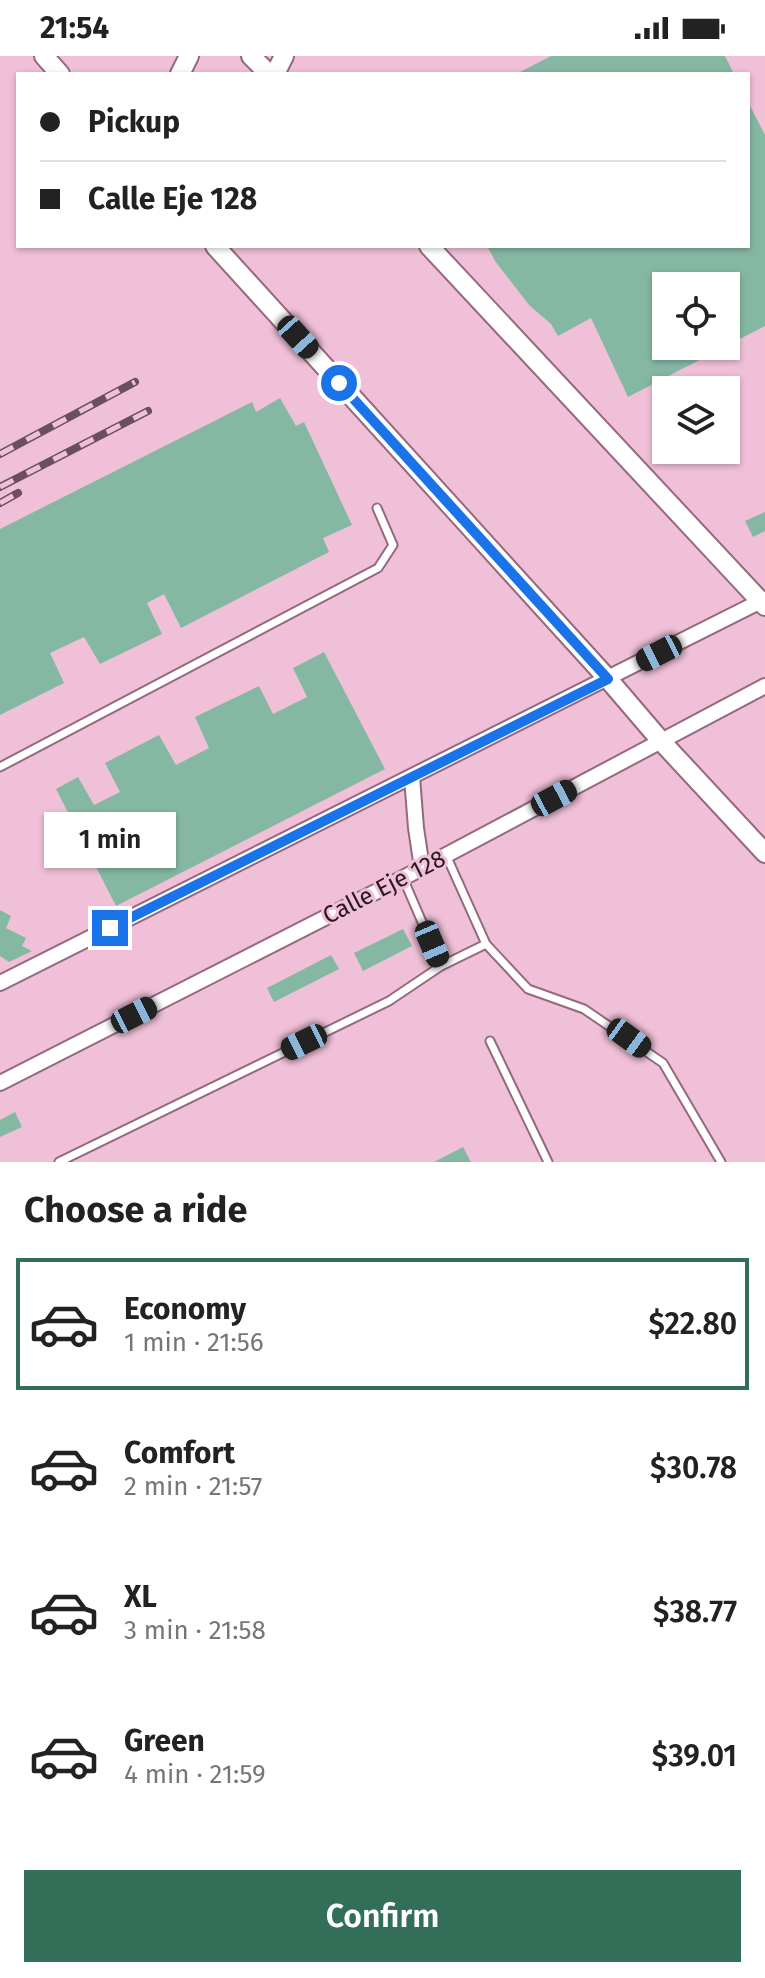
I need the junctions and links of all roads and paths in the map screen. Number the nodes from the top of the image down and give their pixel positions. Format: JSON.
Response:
{"nodes":[{"id":1,"x":44,"y":56,"type":"edge"},
{"id":2,"x":251,"y":56,"type":"edge"},
{"id":3,"x":58,"y":72,"type":"edge"},
{"id":4,"x":267,"y":72,"type":"edge"},
{"id":5,"x":217,"y":248,"type":"edge"},
{"id":6,"x":431,"y":248,"type":"edge"},
{"id":7,"x":377,"y":508,"type":"dead end"},
{"id":8,"x":763,"y":602,"type":"edge"},
{"id":9,"x":608,"y":679,"type":"junction"},
{"id":10,"x":765,"y":686,"type":"edge"},
{"id":11,"x":661,"y":741,"type":"junction"},
{"id":12,"x":0,"y":767,"type":"edge"},
{"id":13,"x":412,"y":777,"type":"junction"},
{"id":14,"x":765,"y":853,"type":"edge"},
{"id":15,"x":446,"y":855,"type":"junction"},
{"id":16,"x":422,"y":868,"type":"junction"},
{"id":17,"x":403,"y":878,"type":"junction"},
{"id":18,"x":486,"y":944,"type":"junction"},
{"id":19,"x":441,"y":966,"type":"junction"},
{"id":20,"x":0,"y":983,"type":"edge"},
{"id":21,"x":490,"y":1041,"type":"dead end"},
{"id":22,"x":0,"y":1083,"type":"edge"},
{"id":23,"x":59,"y":1162,"type":"edge"},
{"id":24,"x":548,"y":1162,"type":"edge"},
{"id":25,"x":721,"y":1162,"type":"edge"}],
"edges":[{"from":1,"to":3,"type":"street"},
{"from":2,"to":4,"type":"street"},
{"from":5,"to":9,"type":"street"},
{"from":6,"to":8,"type":"street"},
{"from":7,"to":12,"type":"lane"},
{"from":8,"to":9,"type":"street"},
{"from":9,"to":11,"type":"street"},
{"from":9,"to":13,"type":"street"},
{"from":10,"to":11,"type":"street","name":"Calle Eje 128"},
{"from":11,"to":14,"type":"street"},
{"from":11,"to":15,"type":"street","name":"Calle Eje 128"},
{"from":13,"to":16,"type":"street"},
{"from":13,"to":20,"type":"street"},
{"from":15,"to":16,"type":"street","name":"Calle Eje 128"},
{"from":15,"to":18,"type":"lane"},
{"from":16,"to":17,"type":"street","name":"Calle Eje 128"},
{"from":17,"to":19,"type":"lane"},
{"from":17,"to":22,"type":"street","name":"Calle Eje 128"},
{"from":18,"to":19,"type":"lane"},
{"from":18,"to":25,"type":"lane"},
{"from":19,"to":23,"type":"lane"},
{"from":21,"to":24,"type":"lane"}]}
